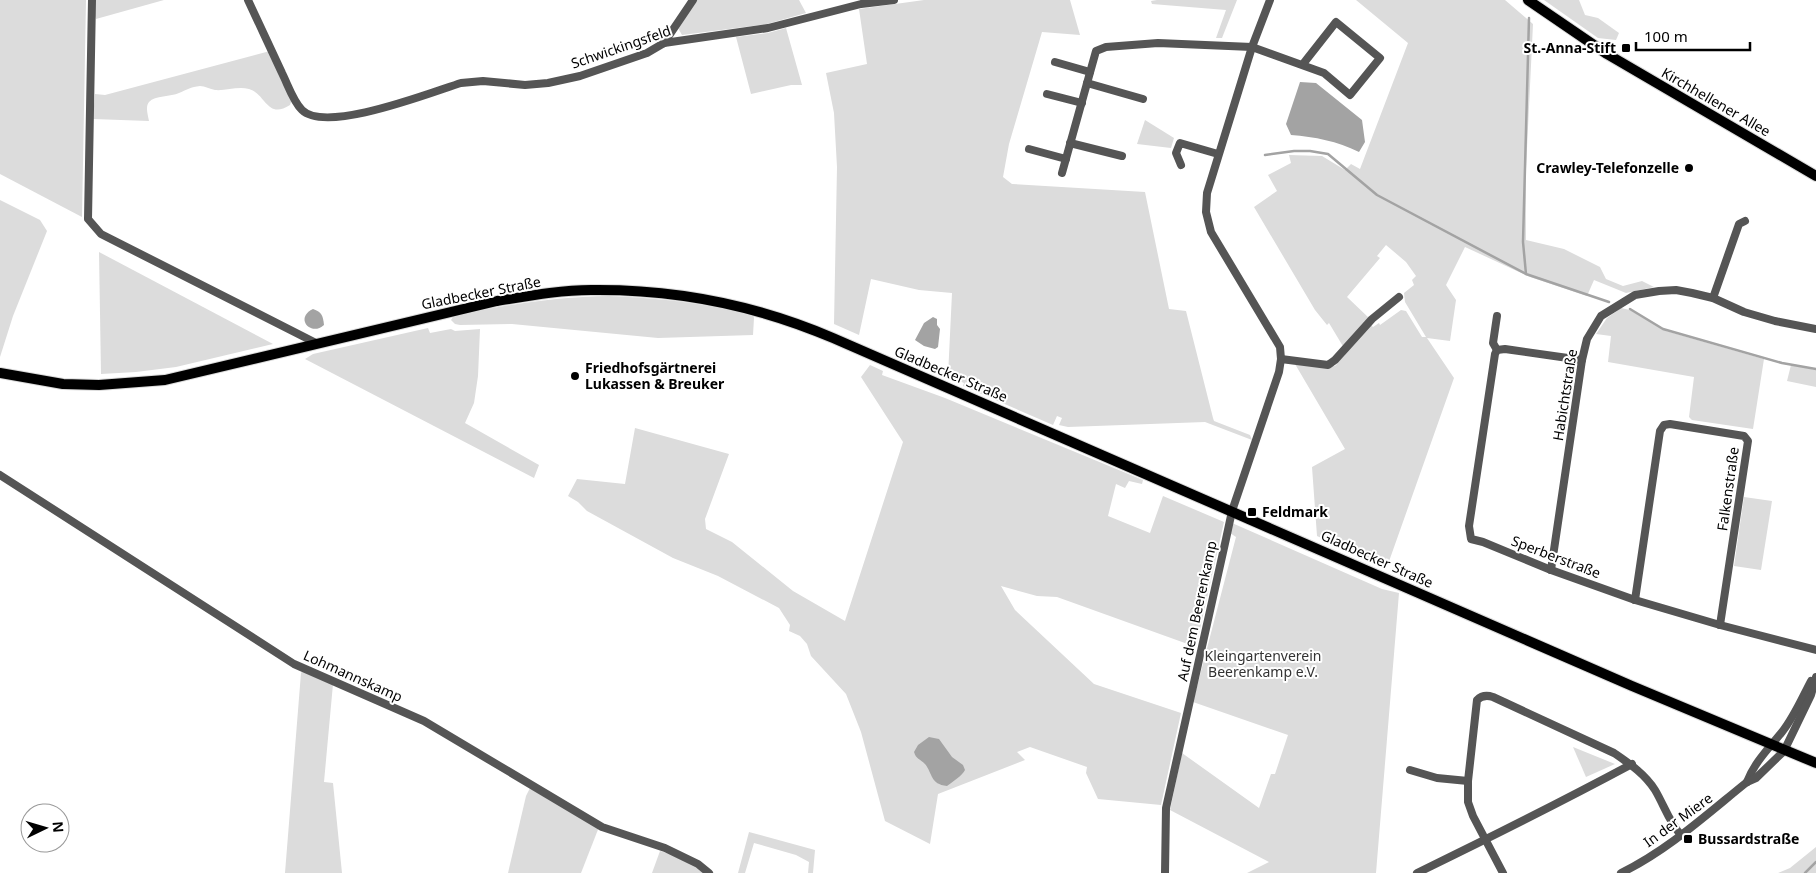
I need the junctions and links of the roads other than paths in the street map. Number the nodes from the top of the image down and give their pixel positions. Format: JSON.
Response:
{"nodes":[{"id":1,"x":92,"y":0,"type":"edge"},
{"id":2,"x":248,"y":0,"type":"edge"},
{"id":3,"x":693,"y":0,"type":"edge"},
{"id":4,"x":894,"y":0,"type":"edge"},
{"id":5,"x":1270,"y":0,"type":"edge"},
{"id":6,"x":1528,"y":0,"type":"edge"},
{"id":7,"x":664,"y":43,"type":"junction"},
{"id":8,"x":1252,"y":47,"type":"junction"},
{"id":9,"x":1054,"y":62,"type":"dead end"},
{"id":10,"x":1303,"y":64,"type":"junction"},
{"id":11,"x":1090,"y":72,"type":"junction"},
{"id":12,"x":1087,"y":83,"type":"junction"},
{"id":13,"x":1047,"y":94,"type":"dead end"},
{"id":14,"x":1143,"y":99,"type":"dead end"},
{"id":15,"x":1082,"y":103,"type":"junction"},
{"id":16,"x":1070,"y":143,"type":"junction"},
{"id":17,"x":1029,"y":150,"type":"dead end"},
{"id":18,"x":1218,"y":154,"type":"junction"},
{"id":19,"x":1122,"y":156,"type":"dead end"},
{"id":20,"x":1066,"y":159,"type":"junction"},
{"id":21,"x":1181,"y":165,"type":"dead end"},
{"id":22,"x":1062,"y":173,"type":"dead end"},
{"id":23,"x":1816,"y":176,"type":"edge"},
{"id":24,"x":1745,"y":221,"type":"dead end"},
{"id":25,"x":1399,"y":297,"type":"dead end"},
{"id":26,"x":1713,"y":298,"type":"junction"},
{"id":27,"x":1496,"y":316,"type":"dead end"},
{"id":28,"x":1816,"y":329,"type":"edge"},
{"id":29,"x":316,"y":344,"type":"junction"},
{"id":30,"x":1497,"y":350,"type":"junction"},
{"id":31,"x":1281,"y":359,"type":"junction"},
{"id":32,"x":1582,"y":360,"type":"junction"},
{"id":33,"x":0,"y":373,"type":"edge"},
{"id":34,"x":0,"y":475,"type":"edge"},
{"id":35,"x":1232,"y":511,"type":"junction"},
{"id":36,"x":1551,"y":570,"type":"junction"},
{"id":37,"x":1636,"y":600,"type":"junction"},
{"id":38,"x":1720,"y":625,"type":"junction"},
{"id":39,"x":1816,"y":650,"type":"edge"},
{"id":40,"x":1816,"y":673,"type":"edge"},
{"id":41,"x":1816,"y":677,"type":"edge"},
{"id":42,"x":1771,"y":744,"type":"junction"},
{"id":43,"x":1784,"y":751,"type":"junction"},
{"id":44,"x":1816,"y":763,"type":"edge"},
{"id":45,"x":1632,"y":764,"type":"junction"},
{"id":46,"x":1410,"y":770,"type":"dead end"},
{"id":47,"x":1468,"y":781,"type":"junction"},
{"id":48,"x":1747,"y":782,"type":"junction"},
{"id":49,"x":1681,"y":835,"type":"junction"},
{"id":50,"x":1486,"y":840,"type":"junction"},
{"id":51,"x":709,"y":873,"type":"edge"},
{"id":52,"x":1165,"y":873,"type":"edge"},
{"id":53,"x":1417,"y":873,"type":"edge"},
{"id":54,"x":1503,"y":873,"type":"edge"},
{"id":55,"x":1621,"y":873,"type":"edge"}],
"edges":[{"from":1,"to":29,"type":"street"},
{"from":2,"to":7,"type":"street","name":"Schwickingsfeld"},
{"from":3,"to":7,"type":"street"},
{"from":4,"to":7,"type":"street","name":"Schwickingsfeld"},
{"from":5,"to":8,"type":"street"},
{"from":6,"to":23,"type":"main road","name":"Kirchhellener Allee"},
{"from":8,"to":10,"type":"street"},
{"from":8,"to":11,"type":"street"},
{"from":8,"to":18,"type":"street"},
{"from":9,"to":11,"type":"street"},
{"from":10,"to":10,"type":"street"},
{"from":11,"to":12,"type":"street"},
{"from":12,"to":14,"type":"street"},
{"from":12,"to":15,"type":"street"},
{"from":13,"to":15,"type":"street"},
{"from":15,"to":16,"type":"street"},
{"from":16,"to":19,"type":"street"},
{"from":16,"to":20,"type":"street"},
{"from":17,"to":20,"type":"street"},
{"from":18,"to":21,"type":"street"},
{"from":18,"to":31,"type":"street"},
{"from":20,"to":22,"type":"street"},
{"from":24,"to":26,"type":"street"},
{"from":25,"to":31,"type":"street"},
{"from":26,"to":28,"type":"street","name":"Habichtstraße"},
{"from":26,"to":32,"type":"street","name":"Habichtstraße"},
{"from":27,"to":30,"type":"street","name":"Sperberstraße"},
{"from":29,"to":33,"type":"main road","name":"Gladbecker Straße"},
{"from":29,"to":35,"type":"main road","name":"Gladbecker Straße"},
{"from":30,"to":32,"type":"street"},
{"from":30,"to":36,"type":"street","name":"Sperberstraße"},
{"from":31,"to":35,"type":"street","name":"Auf dem Beerenkamp"},
{"from":32,"to":36,"type":"street","name":"Habichtstraße"},
{"from":34,"to":51,"type":"street","name":"Lohmannskamp"},
{"from":35,"to":42,"type":"main road","name":"Gladbecker Straße"},
{"from":35,"to":52,"type":"street","name":"Auf dem Beerenkamp"},
{"from":36,"to":37,"type":"street","name":"Sperberstraße"},
{"from":37,"to":38,"type":"street","name":"Sperberstraße"},
{"from":37,"to":38,"type":"street","name":"Falkenstraße"},
{"from":38,"to":39,"type":"street","name":"Sperberstraße"},
{"from":40,"to":42,"type":"street","name":"In der Miere"},
{"from":41,"to":43,"type":"street","name":"In der Miere"},
{"from":42,"to":43,"type":"main road","name":"Gladbecker Straße"},
{"from":42,"to":48,"type":"street","name":"In der Miere"},
{"from":43,"to":44,"type":"main road","name":"Gladbecker Straße"},
{"from":43,"to":48,"type":"street","name":"In der Miere"},
{"from":45,"to":47,"type":"street"},
{"from":45,"to":49,"type":"street"},
{"from":45,"to":50,"type":"street"},
{"from":46,"to":47,"type":"street"},
{"from":47,"to":50,"type":"street"},
{"from":48,"to":49,"type":"street","name":"In der Miere"},
{"from":49,"to":55,"type":"street","name":"In der Miere"},
{"from":50,"to":53,"type":"street"},
{"from":50,"to":54,"type":"street"}]}
